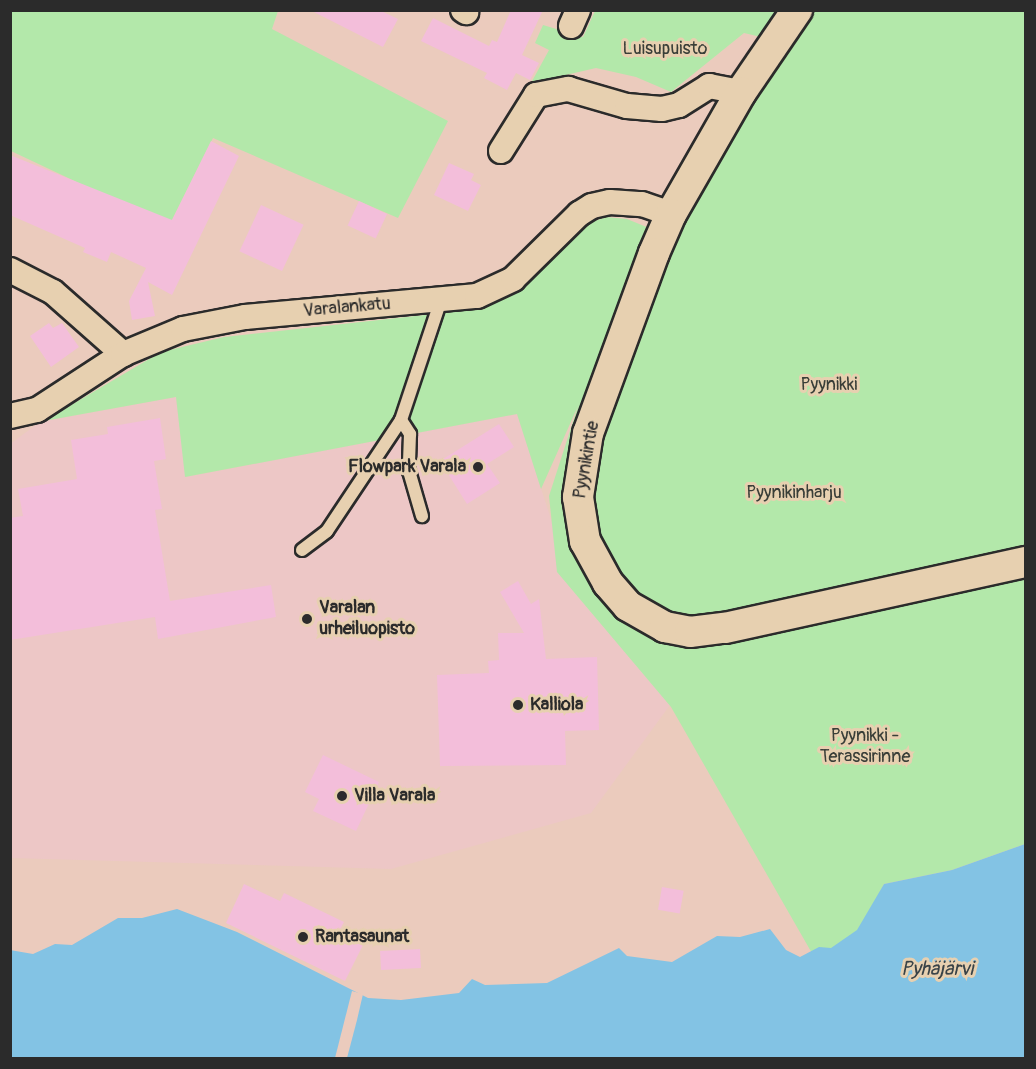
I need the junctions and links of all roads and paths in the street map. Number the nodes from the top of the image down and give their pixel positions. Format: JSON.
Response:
{"nodes":[{"id":1,"x":797,"y":10,"type":"edge"},
{"id":2,"x":741,"y":92,"type":"junction"},
{"id":3,"x":501,"y":151,"type":"dead end"},
{"id":4,"x":671,"y":214,"type":"junction"},
{"id":5,"x":10,"y":270,"type":"edge"},
{"id":6,"x":441,"y":300,"type":"junction"},
{"id":7,"x":123,"y":354,"type":"junction"},
{"id":8,"x":10,"y":416,"type":"edge"},
{"id":9,"x":401,"y":420,"type":"junction"},
{"id":10,"x":422,"y":516,"type":"dead end"},
{"id":11,"x":302,"y":550,"type":"dead end"},
{"id":12,"x":1026,"y":562,"type":"edge"}],
"edges":[{"from":1,"to":2,"type":"street","name":"Pyynikintie"},
{"from":2,"to":3,"type":"street"},
{"from":2,"to":4,"type":"street","name":"Pyynikintie"},
{"from":4,"to":6,"type":"street","name":"Varalankatu"},
{"from":4,"to":12,"type":"street","name":"Pyynikintie"},
{"from":5,"to":7,"type":"street"},
{"from":6,"to":7,"type":"street","name":"Varalankatu"},
{"from":6,"to":9,"type":"lane"},
{"from":7,"to":8,"type":"street","name":"Varalankatu"},
{"from":9,"to":10,"type":"lane"},
{"from":9,"to":11,"type":"lane"}]}
